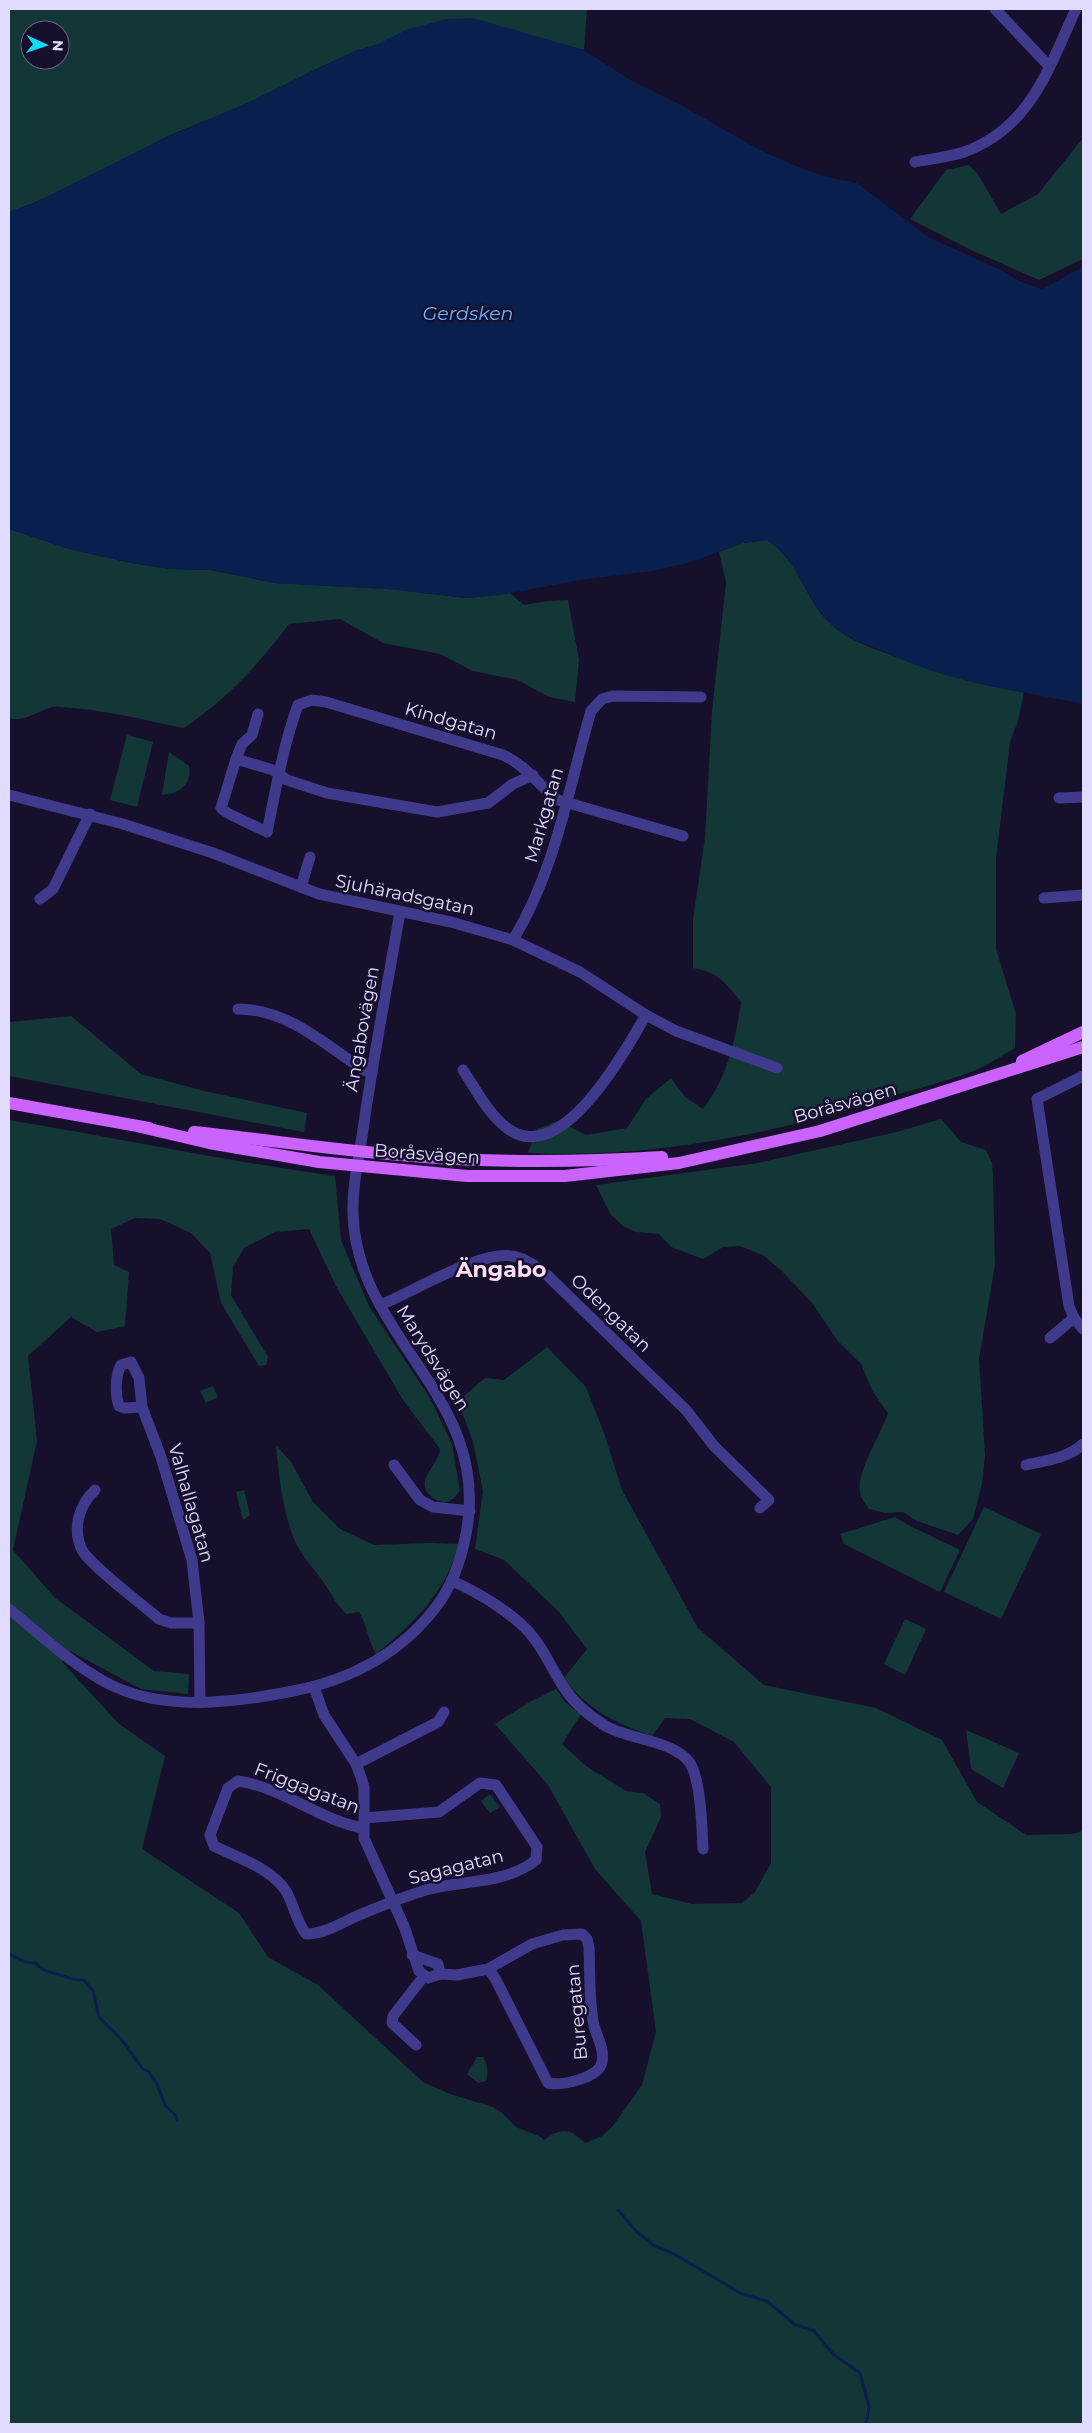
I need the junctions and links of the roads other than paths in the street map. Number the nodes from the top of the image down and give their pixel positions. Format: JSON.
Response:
{"nodes":[{"id":1,"x":995,"y":9,"type":"edge"},
{"id":2,"x":1076,"y":9,"type":"edge"},
{"id":3,"x":1049,"y":66,"type":"junction"},
{"id":4,"x":915,"y":162,"type":"dead end"},
{"id":5,"x":701,"y":697,"type":"dead end"},
{"id":6,"x":258,"y":714,"type":"dead end"},
{"id":7,"x":236,"y":759,"type":"junction"},
{"id":8,"x":279,"y":774,"type":"junction"},
{"id":9,"x":533,"y":775,"type":"junction"},
{"id":10,"x":9,"y":795,"type":"edge"},
{"id":11,"x":1083,"y":796,"type":"edge"},
{"id":12,"x":1059,"y":798,"type":"dead end"},
{"id":13,"x":567,"y":802,"type":"junction"},
{"id":14,"x":90,"y":814,"type":"junction"},
{"id":15,"x":683,"y":836,"type":"dead end"},
{"id":16,"x":310,"y":857,"type":"dead end"},
{"id":17,"x":301,"y":888,"type":"junction"},
{"id":18,"x":1083,"y":895,"type":"edge"},
{"id":19,"x":1044,"y":898,"type":"dead end"},
{"id":20,"x":40,"y":900,"type":"dead end"},
{"id":21,"x":400,"y":912,"type":"junction"},
{"id":22,"x":513,"y":940,"type":"junction"},
{"id":23,"x":238,"y":1008,"type":"dead end"},
{"id":24,"x":646,"y":1015,"type":"junction"},
{"id":25,"x":1083,"y":1032,"type":"edge"},
{"id":26,"x":1083,"y":1047,"type":"edge"},
{"id":27,"x":776,"y":1068,"type":"dead end"},
{"id":28,"x":463,"y":1070,"type":"dead end"},
{"id":29,"x":372,"y":1072,"type":"junction"},
{"id":30,"x":1083,"y":1076,"type":"edge"},
{"id":31,"x":983,"y":1079,"type":"junction"},
{"id":32,"x":9,"y":1103,"type":"edge"},
{"id":33,"x":141,"y":1127,"type":"junction"},
{"id":34,"x":360,"y":1152,"type":"junction"},
{"id":35,"x":714,"y":1154,"type":"junction"},
{"id":36,"x":357,"y":1166,"type":"junction"},
{"id":37,"x":380,"y":1305,"type":"junction"},
{"id":38,"x":1074,"y":1318,"type":"junction"},
{"id":39,"x":1083,"y":1329,"type":"edge"},
{"id":40,"x":1050,"y":1338,"type":"dead end"},
{"id":41,"x":142,"y":1407,"type":"dead end"},
{"id":42,"x":1083,"y":1444,"type":"edge"},
{"id":43,"x":394,"y":1464,"type":"dead end"},
{"id":44,"x":1026,"y":1465,"type":"dead end"},
{"id":45,"x":95,"y":1490,"type":"dead end"},
{"id":46,"x":760,"y":1508,"type":"dead end"},
{"id":47,"x":470,"y":1511,"type":"junction"},
{"id":48,"x":452,"y":1581,"type":"junction"},
{"id":49,"x":9,"y":1609,"type":"edge"},
{"id":50,"x":199,"y":1623,"type":"junction"},
{"id":51,"x":314,"y":1686,"type":"junction"},
{"id":52,"x":200,"y":1702,"type":"junction"},
{"id":53,"x":444,"y":1712,"type":"dead end"},
{"id":54,"x":356,"y":1764,"type":"junction"},
{"id":55,"x":364,"y":1823,"type":"junction"},
{"id":56,"x":703,"y":1849,"type":"dead end"},
{"id":57,"x":393,"y":1902,"type":"junction"},
{"id":58,"x":412,"y":1955,"type":"junction"},
{"id":59,"x":488,"y":1969,"type":"junction"},
{"id":60,"x":440,"y":1974,"type":"junction"},
{"id":61,"x":424,"y":1976,"type":"junction"},
{"id":62,"x":416,"y":2045,"type":"dead end"}],
"edges":[{"from":1,"to":3,"type":"street"},
{"from":2,"to":3,"type":"street"},
{"from":3,"to":4,"type":"street"},
{"from":5,"to":13,"type":"street","name":"Markgatan"},
{"from":6,"to":7,"type":"street"},
{"from":7,"to":8,"type":"street"},
{"from":7,"to":8,"type":"street"},
{"from":8,"to":9,"type":"street"},
{"from":8,"to":9,"type":"street","name":"Kindgatan"},
{"from":9,"to":13,"type":"street","name":"Kindgatan"},
{"from":10,"to":14,"type":"street","name":"Sjuhäradsgatan"},
{"from":11,"to":12,"type":"street"},
{"from":13,"to":15,"type":"street","name":"Kindgatan"},
{"from":13,"to":22,"type":"street","name":"Markgatan"},
{"from":14,"to":17,"type":"street","name":"Sjuhäradsgatan"},
{"from":14,"to":20,"type":"street"},
{"from":16,"to":17,"type":"street"},
{"from":17,"to":21,"type":"street","name":"Sjuhäradsgatan"},
{"from":18,"to":19,"type":"street"},
{"from":21,"to":22,"type":"street","name":"Sjuhäradsgatan"},
{"from":21,"to":29,"type":"street","name":"Ängabovägen"},
{"from":22,"to":24,"type":"street","name":"Sjuhäradsgatan"},
{"from":23,"to":29,"type":"street"},
{"from":24,"to":27,"type":"street","name":"Sjuhäradsgatan"},
{"from":24,"to":28,"type":"street"},
{"from":25,"to":31,"type":"main road","name":"Boråsvägen"},
{"from":26,"to":31,"type":"main road","name":"Boråsvägen"},
{"from":29,"to":34,"type":"street","name":"Ängabovägen"},
{"from":30,"to":38,"type":"street"},
{"from":31,"to":35,"type":"main road","name":"Boråsvägen"},
{"from":32,"to":33,"type":"main road","name":"Boråsvägen"},
{"from":33,"to":34,"type":"main road","name":"Boråsvägen"},
{"from":33,"to":36,"type":"main road","name":"Boråsvägen"},
{"from":34,"to":35,"type":"main road","name":"Boråsvägen"},
{"from":34,"to":36,"type":"street","name":"Marydsvägen"},
{"from":35,"to":36,"type":"main road","name":"Boråsvägen"},
{"from":36,"to":37,"type":"street","name":"Marydsvägen"},
{"from":37,"to":46,"type":"street","name":"Odengatan"},
{"from":37,"to":47,"type":"street","name":"Marydsvägen"},
{"from":38,"to":39,"type":"street"},
{"from":38,"to":40,"type":"street"},
{"from":41,"to":50,"type":"street","name":"Valhallagatan"},
{"from":42,"to":44,"type":"street"},
{"from":43,"to":47,"type":"street"},
{"from":45,"to":50,"type":"street"},
{"from":47,"to":48,"type":"street","name":"Marydsvägen"},
{"from":48,"to":51,"type":"street","name":"Marydsvägen"},
{"from":48,"to":56,"type":"street"},
{"from":49,"to":52,"type":"street","name":"Marydsvägen"},
{"from":50,"to":52,"type":"street","name":"Valhallagatan"},
{"from":51,"to":52,"type":"street","name":"Marydsvägen"},
{"from":51,"to":54,"type":"street"},
{"from":53,"to":54,"type":"street"},
{"from":54,"to":55,"type":"street"},
{"from":55,"to":57,"type":"street"},
{"from":55,"to":57,"type":"street","name":"Sagagatan"},
{"from":55,"to":57,"type":"street","name":"Friggagatan"},
{"from":57,"to":58,"type":"street"},
{"from":58,"to":60,"type":"street"},
{"from":58,"to":61,"type":"street"},
{"from":59,"to":59,"type":"street","name":"Buregatan"},
{"from":59,"to":60,"type":"street","name":"Buregatan"},
{"from":60,"to":61,"type":"street","name":"Buregatan"},
{"from":61,"to":62,"type":"street"}]}
